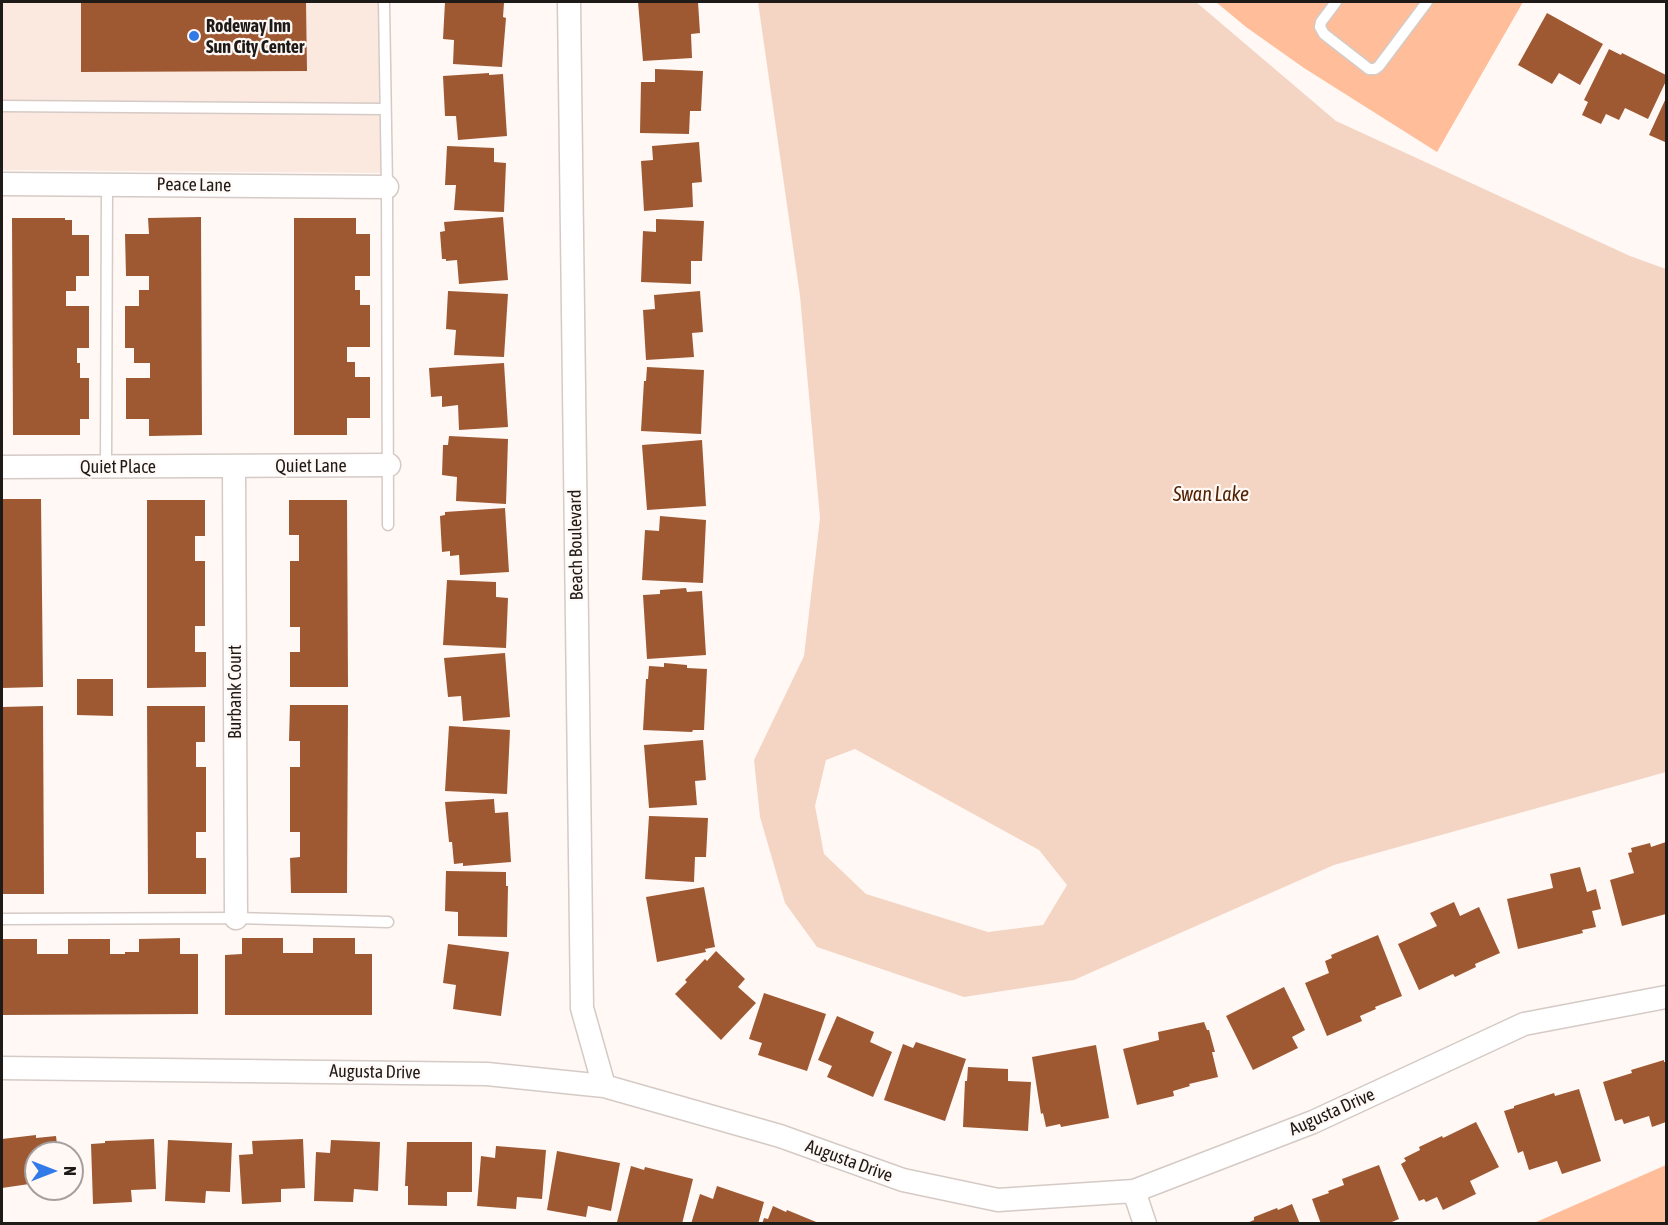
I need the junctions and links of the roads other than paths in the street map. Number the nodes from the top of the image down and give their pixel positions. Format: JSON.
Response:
{"nodes":[{"id":1,"x":384,"y":2,"type":"edge"},
{"id":2,"x":569,"y":2,"type":"edge"},
{"id":3,"x":1336,"y":2,"type":"edge"},
{"id":4,"x":1427,"y":2,"type":"edge"},
{"id":5,"x":2,"y":106,"type":"edge"},
{"id":6,"x":385,"y":109,"type":"junction"},
{"id":7,"x":2,"y":184,"type":"edge"},
{"id":8,"x":107,"y":184,"type":"junction"},
{"id":9,"x":387,"y":187,"type":"junction"},
{"id":10,"x":389,"y":465,"type":"junction"},
{"id":11,"x":2,"y":467,"type":"edge"},
{"id":12,"x":106,"y":467,"type":"junction"},
{"id":13,"x":234,"y":467,"type":"junction"},
{"id":14,"x":388,"y":525,"type":"dead end"},
{"id":15,"x":236,"y":918,"type":"junction"},
{"id":16,"x":2,"y":919,"type":"edge"},
{"id":17,"x":388,"y":922,"type":"dead end"},
{"id":18,"x":1666,"y":997,"type":"edge"},
{"id":19,"x":2,"y":1068,"type":"edge"},
{"id":20,"x":604,"y":1086,"type":"junction"},
{"id":21,"x":1134,"y":1191,"type":"junction"},
{"id":22,"x":1145,"y":1224,"type":"edge"}],
"edges":[{"from":1,"to":6,"type":"lane"},
{"from":2,"to":20,"type":"street","name":"Beach Boulevard"},
{"from":3,"to":4,"type":"lane"},
{"from":5,"to":6,"type":"lane"},
{"from":6,"to":9,"type":"lane"},
{"from":7,"to":8,"type":"street","name":"Peace Lane"},
{"from":8,"to":9,"type":"street","name":"Peace Lane"},
{"from":8,"to":12,"type":"lane"},
{"from":9,"to":10,"type":"lane"},
{"from":10,"to":13,"type":"street","name":"Quiet Lane"},
{"from":10,"to":14,"type":"lane"},
{"from":11,"to":12,"type":"street","name":"Quiet Place"},
{"from":12,"to":13,"type":"street","name":"Quiet Place"},
{"from":13,"to":15,"type":"street","name":"Burbank Court"},
{"from":15,"to":16,"type":"lane"},
{"from":15,"to":17,"type":"lane"},
{"from":18,"to":21,"type":"street","name":"Augusta Drive"},
{"from":19,"to":20,"type":"street","name":"Augusta Drive"},
{"from":20,"to":21,"type":"street","name":"Augusta Drive"},
{"from":21,"to":22,"type":"street"}]}
